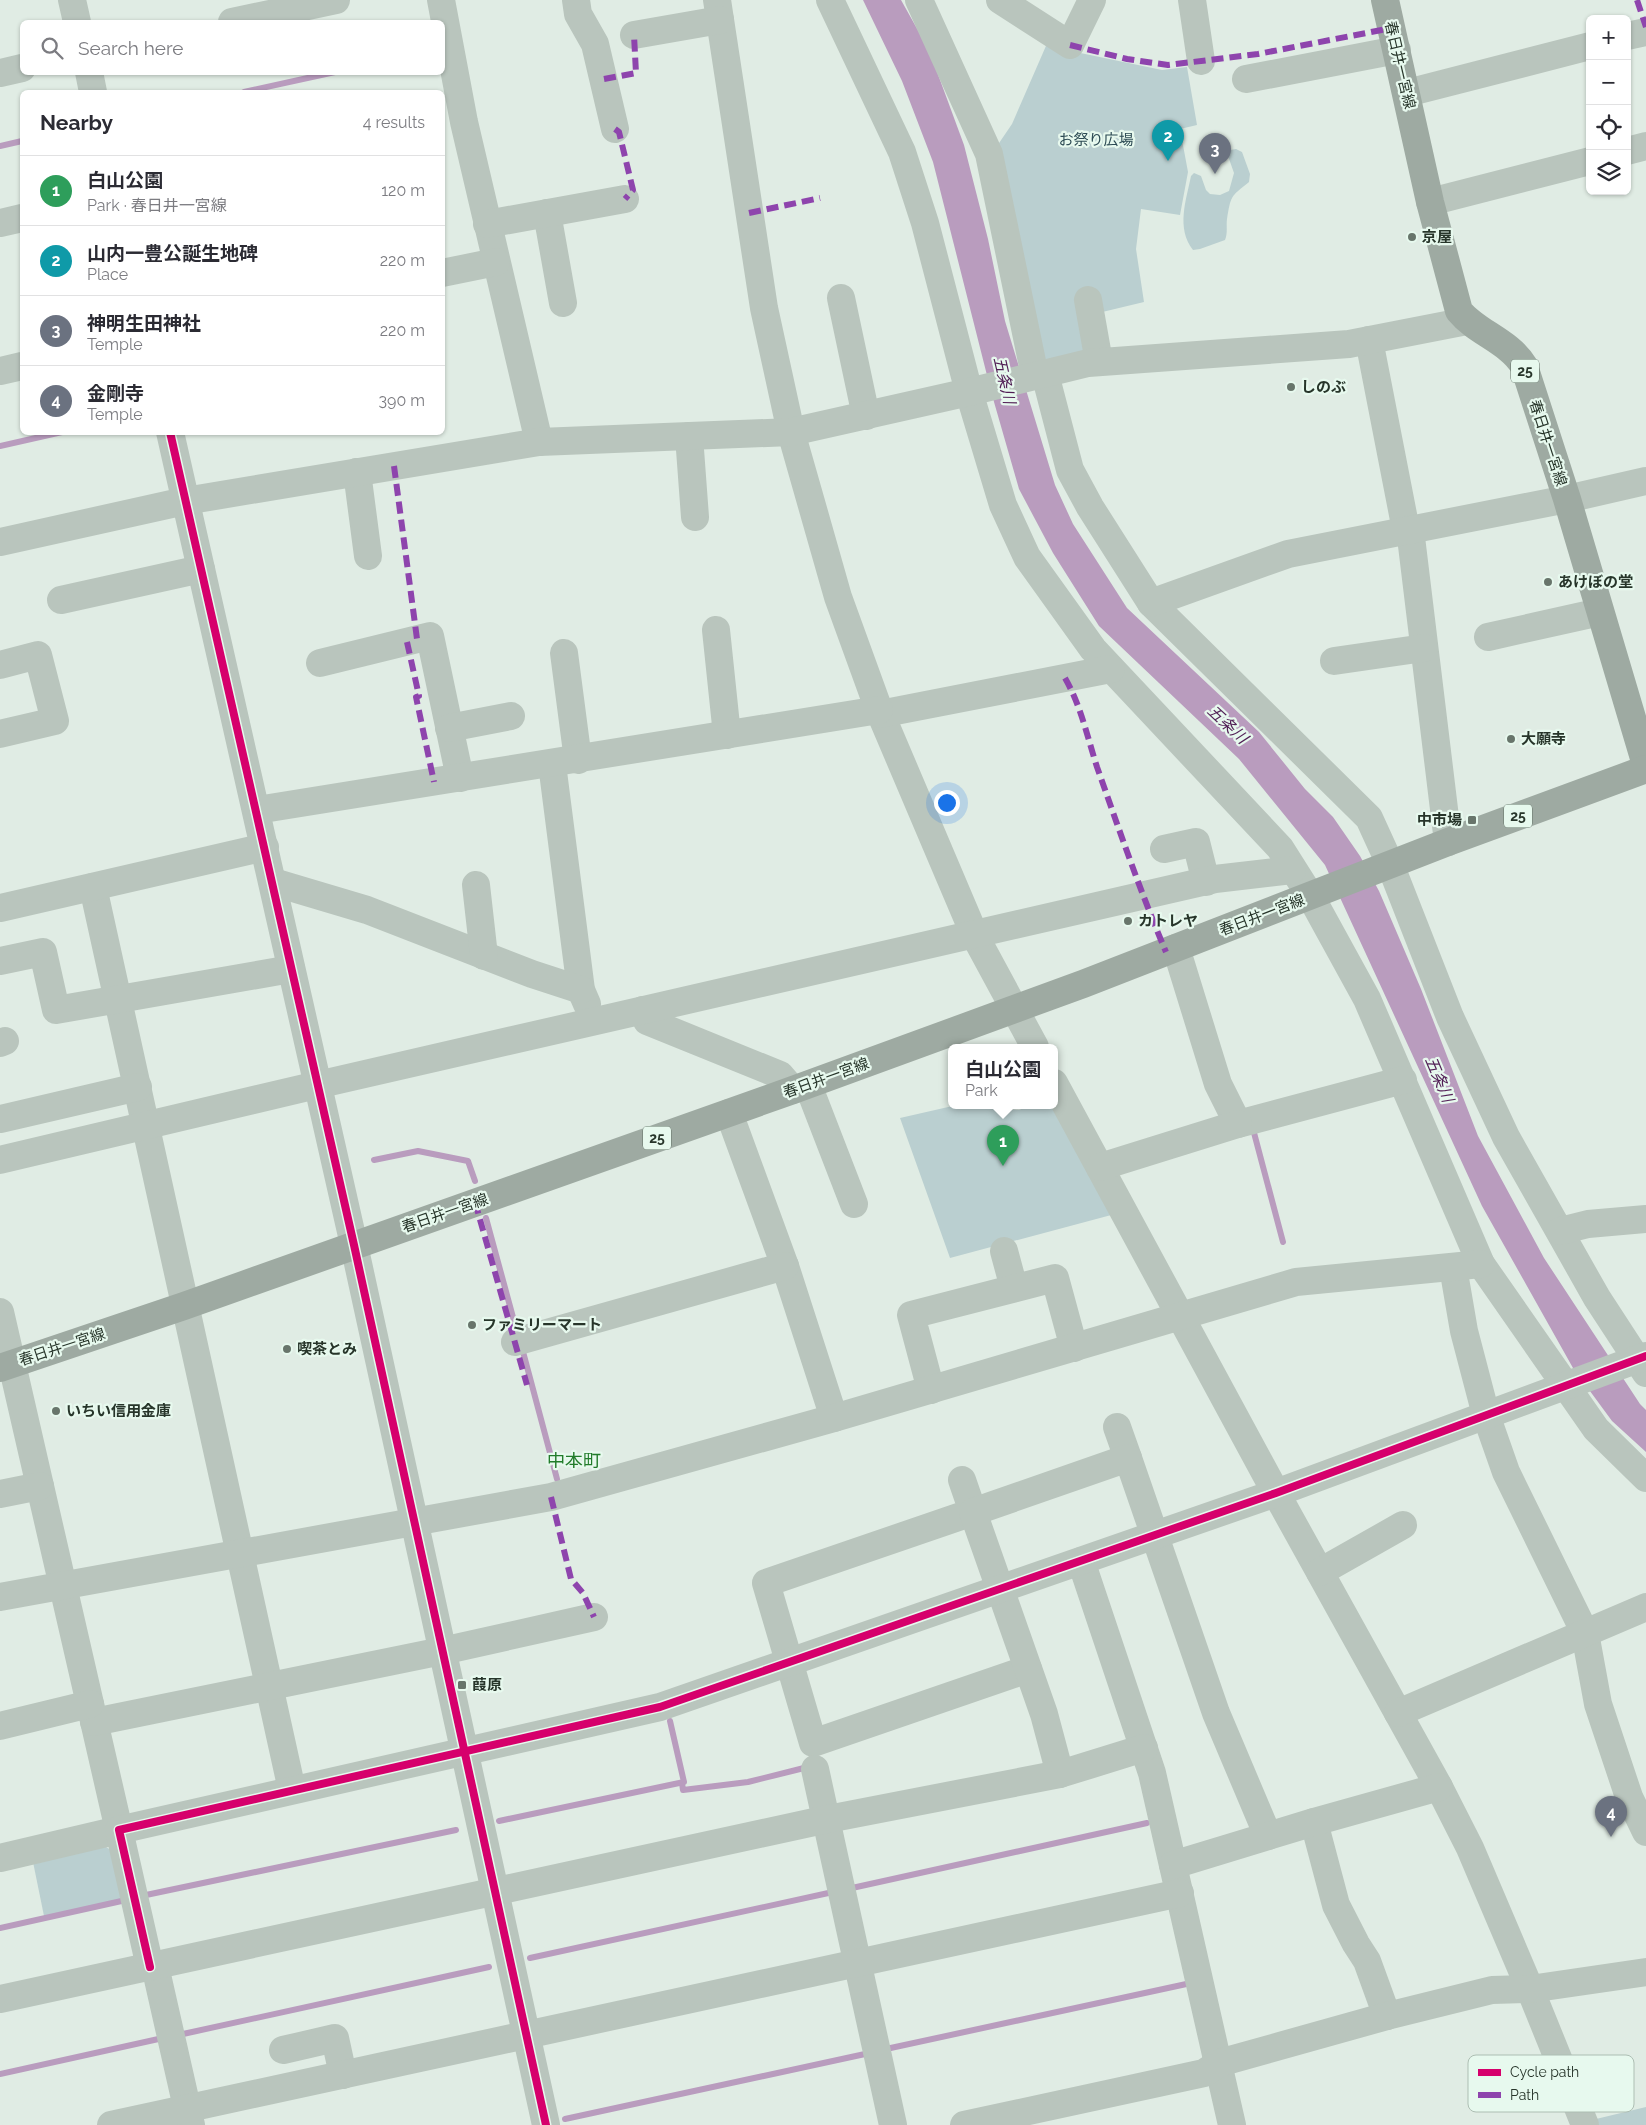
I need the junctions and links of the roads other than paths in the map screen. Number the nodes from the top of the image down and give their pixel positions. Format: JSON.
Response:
{"nodes":[{"id":1,"x":72,"y":0,"type":"edge"},
{"id":2,"x":336,"y":0,"type":"edge"},
{"id":3,"x":441,"y":0,"type":"edge"},
{"id":4,"x":576,"y":0,"type":"edge"},
{"id":5,"x":830,"y":0,"type":"edge"},
{"id":6,"x":919,"y":0,"type":"edge"},
{"id":7,"x":1000,"y":0,"type":"edge"},
{"id":8,"x":1092,"y":0,"type":"edge"},
{"id":9,"x":1192,"y":0,"type":"edge"},
{"id":10,"x":1385,"y":0,"type":"edge"},
{"id":11,"x":719,"y":10,"type":"edge"},
{"id":12,"x":77,"y":20,"type":"edge"},
{"id":13,"x":241,"y":20,"type":"edge"},
{"id":14,"x":443,"y":20,"type":"edge"},
{"id":15,"x":1646,"y":32,"type":"edge"},
{"id":16,"x":634,"y":35,"type":"dead end"},
{"id":17,"x":1631,"y":35,"type":"edge"},
{"id":18,"x":445,"y":41,"type":"edge"},
{"id":19,"x":1586,"y":47,"type":"edge"},
{"id":20,"x":1397,"y":50,"type":"junction"},
{"id":21,"x":1201,"y":62,"type":"dead end"},
{"id":22,"x":20,"y":68,"type":"edge"},
{"id":23,"x":0,"y":73,"type":"edge"},
{"id":24,"x":90,"y":75,"type":"edge"},
{"id":25,"x":1246,"y":79,"type":"dead end"},
{"id":26,"x":93,"y":90,"type":"edge"},
{"id":27,"x":1407,"y":93,"type":"junction"},
{"id":28,"x":453,"y":124,"type":"edge"},
{"id":29,"x":615,"y":129,"type":"dead end"},
{"id":30,"x":1586,"y":162,"type":"edge"},
{"id":31,"x":625,"y":199,"type":"dead end"},
{"id":32,"x":1430,"y":202,"type":"junction"},
{"id":33,"x":547,"y":213,"type":"junction"},
{"id":34,"x":20,"y":218,"type":"edge"},
{"id":35,"x":0,"y":223,"type":"edge"},
{"id":36,"x":487,"y":224,"type":"junction"},
{"id":37,"x":496,"y":262,"type":"junction"},
{"id":38,"x":445,"y":273,"type":"edge"},
{"id":39,"x":841,"y":298,"type":"dead end"},
{"id":40,"x":1088,"y":300,"type":"dead end"},
{"id":41,"x":563,"y":303,"type":"dead end"},
{"id":42,"x":1467,"y":321,"type":"junction"},
{"id":43,"x":1369,"y":340,"type":"junction"},
{"id":44,"x":1099,"y":362,"type":"junction"},
{"id":45,"x":20,"y":366,"type":"edge"},
{"id":46,"x":0,"y":371,"type":"edge"},
{"id":47,"x":1040,"y":375,"type":"junction"},
{"id":48,"x":969,"y":392,"type":"junction"},
{"id":49,"x":866,"y":416,"type":"junction"},
{"id":50,"x":791,"y":432,"type":"junction"},
{"id":51,"x":171,"y":435,"type":"edge"},
{"id":52,"x":689,"y":436,"type":"junction"},
{"id":53,"x":539,"y":442,"type":"junction"},
{"id":54,"x":357,"y":472,"type":"junction"},
{"id":55,"x":1646,"y":481,"type":"edge"},
{"id":56,"x":1567,"y":499,"type":"junction"},
{"id":57,"x":185,"y":500,"type":"junction"},
{"id":58,"x":696,"y":517,"type":"dead end"},
{"id":59,"x":1408,"y":530,"type":"junction"},
{"id":60,"x":0,"y":542,"type":"edge"},
{"id":61,"x":368,"y":556,"type":"dead end"},
{"id":62,"x":201,"y":569,"type":"junction"},
{"id":63,"x":61,"y":600,"type":"dead end"},
{"id":64,"x":1151,"y":602,"type":"junction"},
{"id":65,"x":1600,"y":612,"type":"junction"},
{"id":66,"x":716,"y":630,"type":"dead end"},
{"id":67,"x":1488,"y":637,"type":"dead end"},
{"id":68,"x":1424,"y":648,"type":"junction"},
{"id":69,"x":564,"y":653,"type":"dead end"},
{"id":70,"x":1334,"y":661,"type":"dead end"},
{"id":71,"x":320,"y":663,"type":"dead end"},
{"id":72,"x":0,"y":665,"type":"edge"},
{"id":73,"x":1111,"y":668,"type":"junction"},
{"id":74,"x":880,"y":712,"type":"junction"},
{"id":75,"x":511,"y":716,"type":"dead end"},
{"id":76,"x":449,"y":728,"type":"junction"},
{"id":77,"x":0,"y":734,"type":"edge"},
{"id":78,"x":727,"y":735,"type":"junction"},
{"id":79,"x":565,"y":762,"type":"junction"},
{"id":80,"x":1646,"y":765,"type":"edge"},
{"id":81,"x":1646,"y":769,"type":"edge"},
{"id":82,"x":460,"y":778,"type":"junction"},
{"id":83,"x":257,"y":810,"type":"junction"},
{"id":84,"x":1448,"y":842,"type":"junction"},
{"id":85,"x":265,"y":847,"type":"junction"},
{"id":86,"x":1164,"y":849,"type":"dead end"},
{"id":87,"x":1390,"y":864,"type":"junction"},
{"id":88,"x":1292,"y":870,"type":"junction"},
{"id":89,"x":273,"y":882,"type":"junction"},
{"id":90,"x":1206,"y":882,"type":"junction"},
{"id":91,"x":476,"y":886,"type":"dead end"},
{"id":92,"x":93,"y":887,"type":"junction"},
{"id":93,"x":1310,"y":897,"type":"junction"},
{"id":94,"x":0,"y":908,"type":"edge"},
{"id":95,"x":975,"y":936,"type":"junction"},
{"id":96,"x":1176,"y":948,"type":"junction"},
{"id":97,"x":484,"y":956,"type":"junction"},
{"id":98,"x":0,"y":961,"type":"edge"},
{"id":99,"x":291,"y":968,"type":"junction"},
{"id":100,"x":581,"y":990,"type":"junction"},
{"id":101,"x":118,"y":999,"type":"junction"},
{"id":102,"x":1014,"y":1009,"type":"junction"},
{"id":103,"x":643,"y":1010,"type":"junction"},
{"id":104,"x":595,"y":1021,"type":"junction"},
{"id":105,"x":1033,"y":1044,"type":"edge"},
{"id":106,"x":1403,"y":1080,"type":"junction"},
{"id":107,"x":317,"y":1085,"type":"junction"},
{"id":108,"x":138,"y":1087,"type":"junction"},
{"id":109,"x":800,"y":1088,"type":"junction"},
{"id":110,"x":1058,"y":1090,"type":"edge"},
{"id":111,"x":729,"y":1113,"type":"junction"},
{"id":112,"x":0,"y":1118,"type":"edge"},
{"id":113,"x":1238,"y":1124,"type":"junction"},
{"id":114,"x":146,"y":1125,"type":"junction"},
{"id":115,"x":0,"y":1160,"type":"edge"},
{"id":116,"x":1100,"y":1167,"type":"junction"},
{"id":117,"x":854,"y":1204,"type":"dead end"},
{"id":118,"x":1646,"y":1219,"type":"edge"},
{"id":119,"x":1560,"y":1231,"type":"junction"},
{"id":120,"x":354,"y":1245,"type":"junction"},
{"id":121,"x":1004,"y":1251,"type":"dead end"},
{"id":122,"x":1481,"y":1264,"type":"junction"},
{"id":123,"x":785,"y":1266,"type":"junction"},
{"id":124,"x":1453,"y":1267,"type":"junction"},
{"id":125,"x":1014,"y":1288,"type":"junction"},
{"id":126,"x":184,"y":1306,"type":"junction"},
{"id":127,"x":0,"y":1312,"type":"edge"},
{"id":128,"x":1180,"y":1316,"type":"junction"},
{"id":129,"x":515,"y":1342,"type":"dead end"},
{"id":130,"x":1074,"y":1348,"type":"junction"},
{"id":131,"x":1643,"y":1363,"type":"edge"},
{"id":132,"x":6,"y":1366,"type":"edge"},
{"id":133,"x":1566,"y":1386,"type":"junction"},
{"id":134,"x":931,"y":1390,"type":"junction"},
{"id":135,"x":1486,"y":1415,"type":"junction"},
{"id":136,"x":834,"y":1418,"type":"junction"},
{"id":137,"x":1117,"y":1427,"type":"dead end"},
{"id":138,"x":1128,"y":1458,"type":"junction"},
{"id":139,"x":1646,"y":1478,"type":"edge"},
{"id":140,"x":962,"y":1480,"type":"dead end"},
{"id":141,"x":40,"y":1486,"type":"junction"},
{"id":142,"x":1276,"y":1493,"type":"junction"},
{"id":143,"x":0,"y":1494,"type":"edge"},
{"id":144,"x":973,"y":1512,"type":"junction"},
{"id":145,"x":414,"y":1521,"type":"junction"},
{"id":146,"x":1403,"y":1525,"type":"dead end"},
{"id":147,"x":1156,"y":1534,"type":"junction"},
{"id":148,"x":241,"y":1553,"type":"junction"},
{"id":149,"x":1080,"y":1561,"type":"junction"},
{"id":150,"x":1320,"y":1572,"type":"junction"},
{"id":151,"x":63,"y":1585,"type":"junction"},
{"id":152,"x":1000,"y":1589,"type":"junction"},
{"id":153,"x":0,"y":1597,"type":"edge"},
{"id":154,"x":1646,"y":1606,"type":"edge"},
{"id":155,"x":594,"y":1617,"type":"dead end"},
{"id":156,"x":1586,"y":1633,"type":"junction"},
{"id":157,"x":442,"y":1651,"type":"junction"},
{"id":158,"x":790,"y":1663,"type":"junction"},
{"id":159,"x":1028,"y":1669,"type":"junction"},
{"id":160,"x":268,"y":1686,"type":"junction"},
{"id":161,"x":92,"y":1713,"type":"junction"},
{"id":162,"x":1398,"y":1713,"type":"junction"},
{"id":163,"x":0,"y":1726,"type":"edge"},
{"id":164,"x":1144,"y":1748,"type":"junction"},
{"id":165,"x":464,"y":1751,"type":"junction"},
{"id":166,"x":815,"y":1769,"type":"dead end"},
{"id":167,"x":1060,"y":1774,"type":"junction"},
{"id":168,"x":1439,"y":1787,"type":"junction"},
{"id":169,"x":292,"y":1790,"type":"junction"},
{"id":170,"x":828,"y":1819,"type":"junction"},
{"id":171,"x":1314,"y":1822,"type":"junction"},
{"id":172,"x":119,"y":1830,"type":"junction"},
{"id":173,"x":1646,"y":1832,"type":"edge"},
{"id":174,"x":1268,"y":1836,"type":"junction"},
{"id":175,"x":0,"y":1858,"type":"edge"},
{"id":176,"x":1174,"y":1865,"type":"junction"},
{"id":177,"x":494,"y":1891,"type":"junction"},
{"id":178,"x":1180,"y":1893,"type":"junction"},
{"id":179,"x":858,"y":1963,"type":"junction"},
{"id":180,"x":153,"y":1966,"type":"junction"},
{"id":181,"x":1646,"y":1972,"type":"edge"},
{"id":182,"x":1530,"y":1989,"type":"junction"},
{"id":183,"x":0,"y":2000,"type":"edge"},
{"id":184,"x":1388,"y":2016,"type":"junction"},
{"id":185,"x":526,"y":2035,"type":"junction"},
{"id":186,"x":283,"y":2050,"type":"dead end"},
{"id":187,"x":1557,"y":2055,"type":"edge"},
{"id":188,"x":1219,"y":2063,"type":"junction"},
{"id":189,"x":343,"y":2074,"type":"junction"},
{"id":190,"x":1580,"y":2112,"type":"edge"},
{"id":191,"x":189,"y":2117,"type":"edge"},
{"id":192,"x":111,"y":2125,"type":"edge"},
{"id":193,"x":546,"y":2125,"type":"edge"},
{"id":194,"x":893,"y":2125,"type":"edge"},
{"id":195,"x":964,"y":2125,"type":"edge"},
{"id":196,"x":1232,"y":2125,"type":"edge"},
{"id":197,"x":1585,"y":2125,"type":"edge"}],
"edges":[{"from":1,"to":12,"type":"street"},
{"from":2,"to":13,"type":"street"},
{"from":3,"to":14,"type":"street"},
{"from":4,"to":29,"type":"street"},
{"from":5,"to":48,"type":"street"},
{"from":6,"to":47,"type":"street"},
{"from":7,"to":8,"type":"street"},
{"from":9,"to":21,"type":"street"},
{"from":10,"to":20,"type":"main road","name":"春日井一宮線","number":"25"},
{"from":11,"to":16,"type":"street"},
{"from":11,"to":50,"type":"street"},
{"from":15,"to":17,"type":"street"},
{"from":18,"to":28,"type":"street"},
{"from":19,"to":27,"type":"street"},
{"from":20,"to":25,"type":"street"},
{"from":20,"to":27,"type":"main road","name":"春日井一宮線","number":"25"},
{"from":22,"to":23,"type":"street"},
{"from":24,"to":26,"type":"street"},
{"from":27,"to":32,"type":"main road","name":"春日井一宮線","number":"25"},
{"from":28,"to":36,"type":"street"},
{"from":30,"to":32,"type":"street"},
{"from":31,"to":33,"type":"street"},
{"from":32,"to":42,"type":"main road","name":"春日井一宮線","number":"25"},
{"from":33,"to":36,"type":"street"},
{"from":33,"to":41,"type":"street"},
{"from":34,"to":35,"type":"street"},
{"from":36,"to":37,"type":"street"},
{"from":37,"to":38,"type":"street"},
{"from":37,"to":53,"type":"street"},
{"from":39,"to":49,"type":"street"},
{"from":40,"to":44,"type":"street"},
{"from":42,"to":43,"type":"street"},
{"from":42,"to":56,"type":"main road","name":"春日井一宮線","number":"25"},
{"from":43,"to":44,"type":"street"},
{"from":43,"to":59,"type":"street"},
{"from":44,"to":47,"type":"street"},
{"from":45,"to":46,"type":"street"},
{"from":47,"to":48,"type":"street"},
{"from":47,"to":64,"type":"street"},
{"from":48,"to":49,"type":"street"},
{"from":48,"to":73,"type":"street"},
{"from":49,"to":50,"type":"street"},
{"from":50,"to":52,"type":"street"},
{"from":50,"to":74,"type":"street"},
{"from":51,"to":57,"type":"street"},
{"from":52,"to":53,"type":"street"},
{"from":52,"to":58,"type":"street"},
{"from":53,"to":54,"type":"street"},
{"from":54,"to":57,"type":"street"},
{"from":54,"to":61,"type":"street"},
{"from":55,"to":56,"type":"street"},
{"from":56,"to":59,"type":"street"},
{"from":56,"to":65,"type":"main road","name":"春日井一宮線","number":"25"},
{"from":57,"to":60,"type":"street"},
{"from":57,"to":62,"type":"street"},
{"from":59,"to":64,"type":"street"},
{"from":59,"to":68,"type":"street"},
{"from":62,"to":63,"type":"street"},
{"from":62,"to":83,"type":"street"},
{"from":64,"to":87,"type":"street"},
{"from":65,"to":67,"type":"street"},
{"from":65,"to":80,"type":"main road","name":"春日井一宮線","number":"25"},
{"from":66,"to":78,"type":"street"},
{"from":68,"to":70,"type":"street"},
{"from":68,"to":84,"type":"street"},
{"from":69,"to":79,"type":"street"},
{"from":71,"to":76,"type":"street"},
{"from":72,"to":77,"type":"street"},
{"from":73,"to":74,"type":"street"},
{"from":73,"to":88,"type":"street"},
{"from":74,"to":78,"type":"street"},
{"from":74,"to":95,"type":"street"},
{"from":75,"to":76,"type":"street"},
{"from":76,"to":82,"type":"street"},
{"from":78,"to":79,"type":"street"},
{"from":79,"to":82,"type":"street"},
{"from":79,"to":100,"type":"street"},
{"from":81,"to":84,"type":"main road","name":"春日井一宮線","number":"25"},
{"from":82,"to":83,"type":"street"},
{"from":83,"to":85,"type":"street"},
{"from":84,"to":87,"type":"main road","name":"春日井一宮線","number":"25"},
{"from":85,"to":89,"type":"street"},
{"from":85,"to":92,"type":"street"},
{"from":86,"to":90,"type":"street"},
{"from":87,"to":93,"type":"main road","name":"春日井一宮線","number":"25"},
{"from":87,"to":119,"type":"street"},
{"from":88,"to":90,"type":"street"},
{"from":88,"to":93,"type":"street"},
{"from":89,"to":97,"type":"street"},
{"from":89,"to":99,"type":"street"},
{"from":90,"to":95,"type":"street"},
{"from":91,"to":97,"type":"street"},
{"from":92,"to":94,"type":"street"},
{"from":92,"to":101,"type":"street"},
{"from":93,"to":96,"type":"main road","name":"春日井一宮線","number":"25"},
{"from":93,"to":106,"type":"street"},
{"from":95,"to":102,"type":"street"},
{"from":95,"to":103,"type":"street"},
{"from":96,"to":102,"type":"main road","name":"春日井一宮線","number":"25"},
{"from":96,"to":113,"type":"street"},
{"from":97,"to":100,"type":"street"},
{"from":98,"to":101,"type":"street"},
{"from":99,"to":101,"type":"street"},
{"from":99,"to":107,"type":"street"},
{"from":100,"to":104,"type":"street"},
{"from":101,"to":108,"type":"street"},
{"from":102,"to":105,"type":"street"},
{"from":102,"to":109,"type":"main road","name":"春日井一宮線","number":"25"},
{"from":103,"to":104,"type":"street"},
{"from":103,"to":109,"type":"street"},
{"from":104,"to":107,"type":"street"},
{"from":106,"to":113,"type":"street"},
{"from":106,"to":122,"type":"street"},
{"from":107,"to":114,"type":"street"},
{"from":107,"to":120,"type":"street"},
{"from":108,"to":112,"type":"street"},
{"from":108,"to":114,"type":"street"},
{"from":109,"to":111,"type":"main road","name":"春日井一宮線","number":"25"},
{"from":109,"to":117,"type":"street"},
{"from":110,"to":116,"type":"street"},
{"from":111,"to":120,"type":"main road","name":"春日井一宮線","number":"25"},
{"from":111,"to":123,"type":"street"},
{"from":113,"to":116,"type":"street"},
{"from":114,"to":115,"type":"street"},
{"from":114,"to":126,"type":"street"},
{"from":116,"to":128,"type":"street"},
{"from":118,"to":119,"type":"street"},
{"from":119,"to":131,"type":"street"},
{"from":120,"to":126,"type":"main road","name":"春日井一宮線","number":"25"},
{"from":120,"to":145,"type":"street"},
{"from":121,"to":125,"type":"street"},
{"from":122,"to":124,"type":"street"},
{"from":122,"to":133,"type":"street"},
{"from":123,"to":129,"type":"street"},
{"from":123,"to":136,"type":"street"},
{"from":124,"to":128,"type":"street"},
{"from":124,"to":135,"type":"street"},
{"from":125,"to":130,"type":"street"},
{"from":125,"to":134,"type":"street"},
{"from":126,"to":132,"type":"main road","name":"春日井一宮線","number":"25"},
{"from":126,"to":148,"type":"street"},
{"from":127,"to":132,"type":"street"},
{"from":128,"to":130,"type":"street"},
{"from":128,"to":142,"type":"street"},
{"from":130,"to":134,"type":"street"},
{"from":131,"to":133,"type":"street"},
{"from":132,"to":141,"type":"street"},
{"from":133,"to":135,"type":"street"},
{"from":133,"to":139,"type":"street"},
{"from":134,"to":136,"type":"street"},
{"from":135,"to":142,"type":"street"},
{"from":135,"to":156,"type":"street"},
{"from":136,"to":145,"type":"street"},
{"from":137,"to":138,"type":"street"},
{"from":138,"to":144,"type":"street"},
{"from":138,"to":147,"type":"street"},
{"from":140,"to":144,"type":"street"},
{"from":141,"to":143,"type":"street"},
{"from":141,"to":151,"type":"street"},
{"from":142,"to":147,"type":"street"},
{"from":142,"to":150,"type":"street"},
{"from":144,"to":152,"type":"street"},
{"from":144,"to":158,"type":"street"},
{"from":145,"to":148,"type":"street"},
{"from":145,"to":157,"type":"street"},
{"from":146,"to":150,"type":"street"},
{"from":147,"to":149,"type":"street"},
{"from":147,"to":174,"type":"street"},
{"from":148,"to":151,"type":"street"},
{"from":148,"to":160,"type":"street"},
{"from":149,"to":152,"type":"street"},
{"from":149,"to":164,"type":"street"},
{"from":150,"to":162,"type":"street"},
{"from":151,"to":153,"type":"street"},
{"from":151,"to":161,"type":"street"},
{"from":152,"to":158,"type":"street"},
{"from":152,"to":159,"type":"street"},
{"from":154,"to":156,"type":"street"},
{"from":155,"to":157,"type":"street"},
{"from":156,"to":162,"type":"street"},
{"from":156,"to":173,"type":"street"},
{"from":157,"to":160,"type":"street"},
{"from":157,"to":165,"type":"street"},
{"from":158,"to":159,"type":"street"},
{"from":158,"to":165,"type":"street"},
{"from":159,"to":167,"type":"street"},
{"from":160,"to":161,"type":"street"},
{"from":160,"to":169,"type":"street"},
{"from":161,"to":163,"type":"street"},
{"from":161,"to":172,"type":"street"},
{"from":162,"to":168,"type":"street"},
{"from":164,"to":167,"type":"street"},
{"from":164,"to":176,"type":"street"},
{"from":165,"to":169,"type":"street"},
{"from":165,"to":177,"type":"street"},
{"from":166,"to":170,"type":"street"},
{"from":167,"to":170,"type":"street"},
{"from":168,"to":171,"type":"street"},
{"from":168,"to":182,"type":"street"},
{"from":169,"to":172,"type":"street"},
{"from":170,"to":177,"type":"street"},
{"from":170,"to":179,"type":"street"},
{"from":171,"to":174,"type":"street"},
{"from":171,"to":184,"type":"street"},
{"from":172,"to":175,"type":"street"},
{"from":172,"to":180,"type":"street"},
{"from":174,"to":176,"type":"street"},
{"from":176,"to":178,"type":"street"},
{"from":177,"to":180,"type":"street"},
{"from":177,"to":185,"type":"street"},
{"from":178,"to":179,"type":"street"},
{"from":178,"to":188,"type":"street"},
{"from":179,"to":185,"type":"street"},
{"from":179,"to":194,"type":"street"},
{"from":180,"to":183,"type":"street"},
{"from":180,"to":191,"type":"street"},
{"from":181,"to":182,"type":"street"},
{"from":182,"to":184,"type":"street"},
{"from":182,"to":187,"type":"street"},
{"from":184,"to":188,"type":"street"},
{"from":185,"to":189,"type":"street"},
{"from":185,"to":193,"type":"street"},
{"from":186,"to":189,"type":"street"},
{"from":188,"to":195,"type":"street"},
{"from":188,"to":196,"type":"street"},
{"from":189,"to":191,"type":"street"},
{"from":190,"to":197,"type":"street"},
{"from":191,"to":192,"type":"street"}]}
